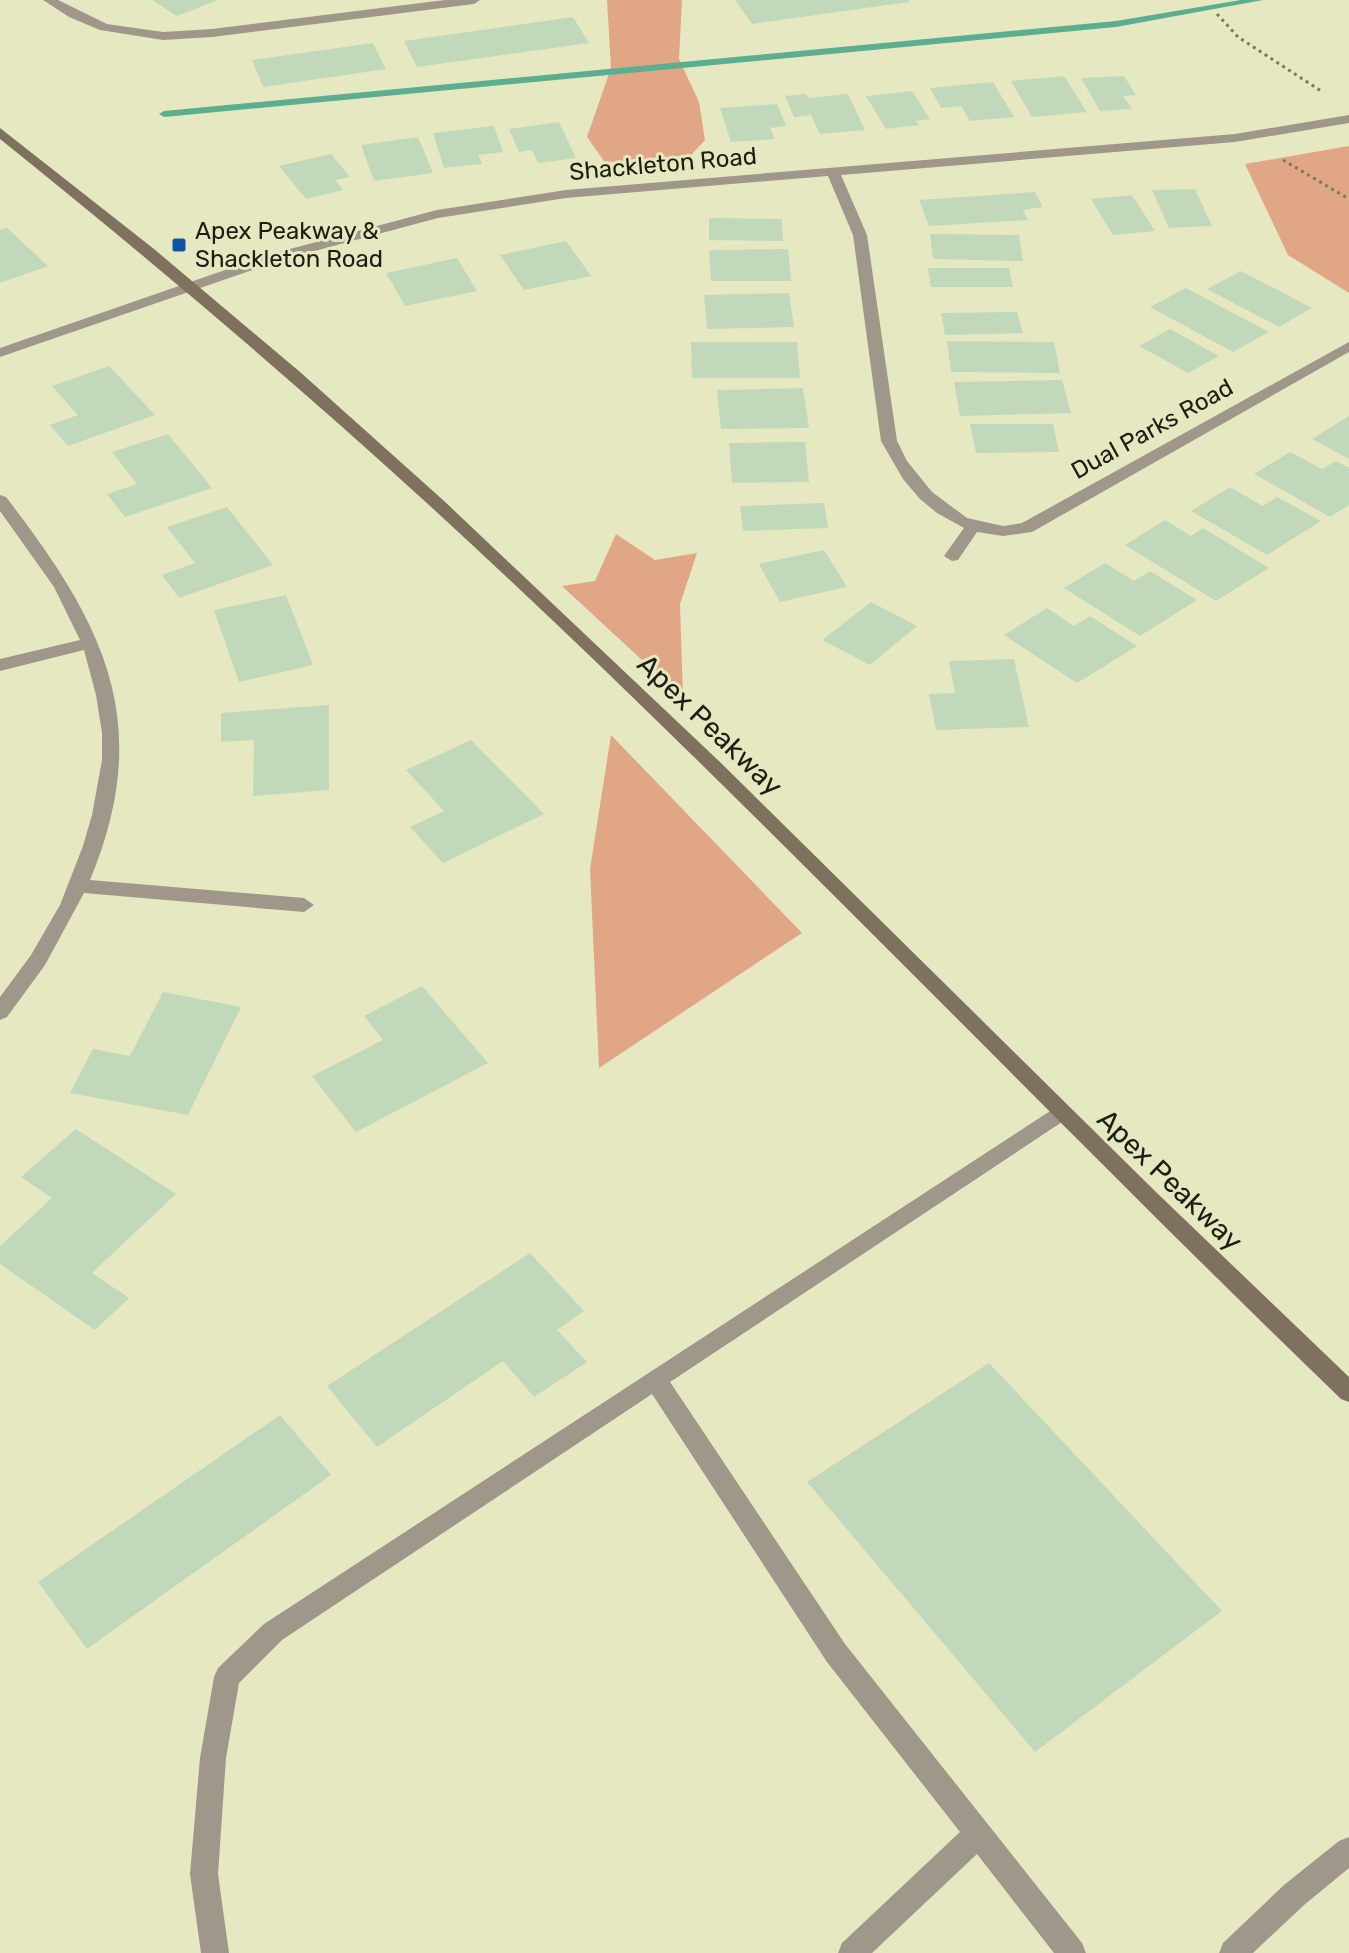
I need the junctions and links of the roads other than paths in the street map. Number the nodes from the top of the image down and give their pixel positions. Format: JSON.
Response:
{"nodes":[{"id":1,"x":49,"y":0,"type":"edge"},
{"id":2,"x":471,"y":0,"type":"edge"},
{"id":3,"x":1349,"y":119,"type":"edge"},
{"id":4,"x":0,"y":132,"type":"edge"},
{"id":5,"x":833,"y":171,"type":"junction"},
{"id":6,"x":190,"y":288,"type":"junction"},
{"id":7,"x":1349,"y":346,"type":"edge"},
{"id":8,"x":0,"y":353,"type":"edge"},
{"id":9,"x":0,"y":500,"type":"edge"},
{"id":10,"x":973,"y":526,"type":"junction"},
{"id":11,"x":952,"y":556,"type":"dead end"},
{"id":12,"x":90,"y":643,"type":"junction"},
{"id":13,"x":0,"y":665,"type":"edge"},
{"id":14,"x":81,"y":886,"type":"junction"},
{"id":15,"x":304,"y":905,"type":"dead end"},
{"id":16,"x":0,"y":1012,"type":"edge"},
{"id":17,"x":1061,"y":1112,"type":"junction"},
{"id":18,"x":656,"y":1380,"type":"junction"},
{"id":19,"x":1349,"y":1392,"type":"edge"},
{"id":20,"x":978,"y":1834,"type":"junction"},
{"id":21,"x":1349,"y":1851,"type":"edge"},
{"id":22,"x":215,"y":1953,"type":"edge"},
{"id":23,"x":852,"y":1953,"type":"edge"},
{"id":24,"x":1072,"y":1953,"type":"edge"},
{"id":25,"x":1233,"y":1953,"type":"edge"}],
"edges":[{"from":1,"to":2,"type":"street"},
{"from":3,"to":5,"type":"street","name":"Shackleton Road"},
{"from":4,"to":6,"type":"main road","name":"Apex Peakway"},
{"from":5,"to":6,"type":"street","name":"Shackleton Road"},
{"from":5,"to":10,"type":"street","name":"Dual Parks Road"},
{"from":6,"to":8,"type":"street","name":"Shackleton Road"},
{"from":6,"to":17,"type":"main road","name":"Apex Peakway"},
{"from":7,"to":10,"type":"street","name":"Dual Parks Road"},
{"from":9,"to":12,"type":"street"},
{"from":10,"to":11,"type":"street"},
{"from":12,"to":13,"type":"street"},
{"from":12,"to":14,"type":"street"},
{"from":14,"to":15,"type":"street"},
{"from":14,"to":16,"type":"street"},
{"from":17,"to":18,"type":"street"},
{"from":17,"to":19,"type":"main road","name":"Apex Peakway"},
{"from":18,"to":20,"type":"street"},
{"from":18,"to":22,"type":"street"},
{"from":20,"to":23,"type":"street"},
{"from":20,"to":24,"type":"street"},
{"from":21,"to":25,"type":"street"}]}
